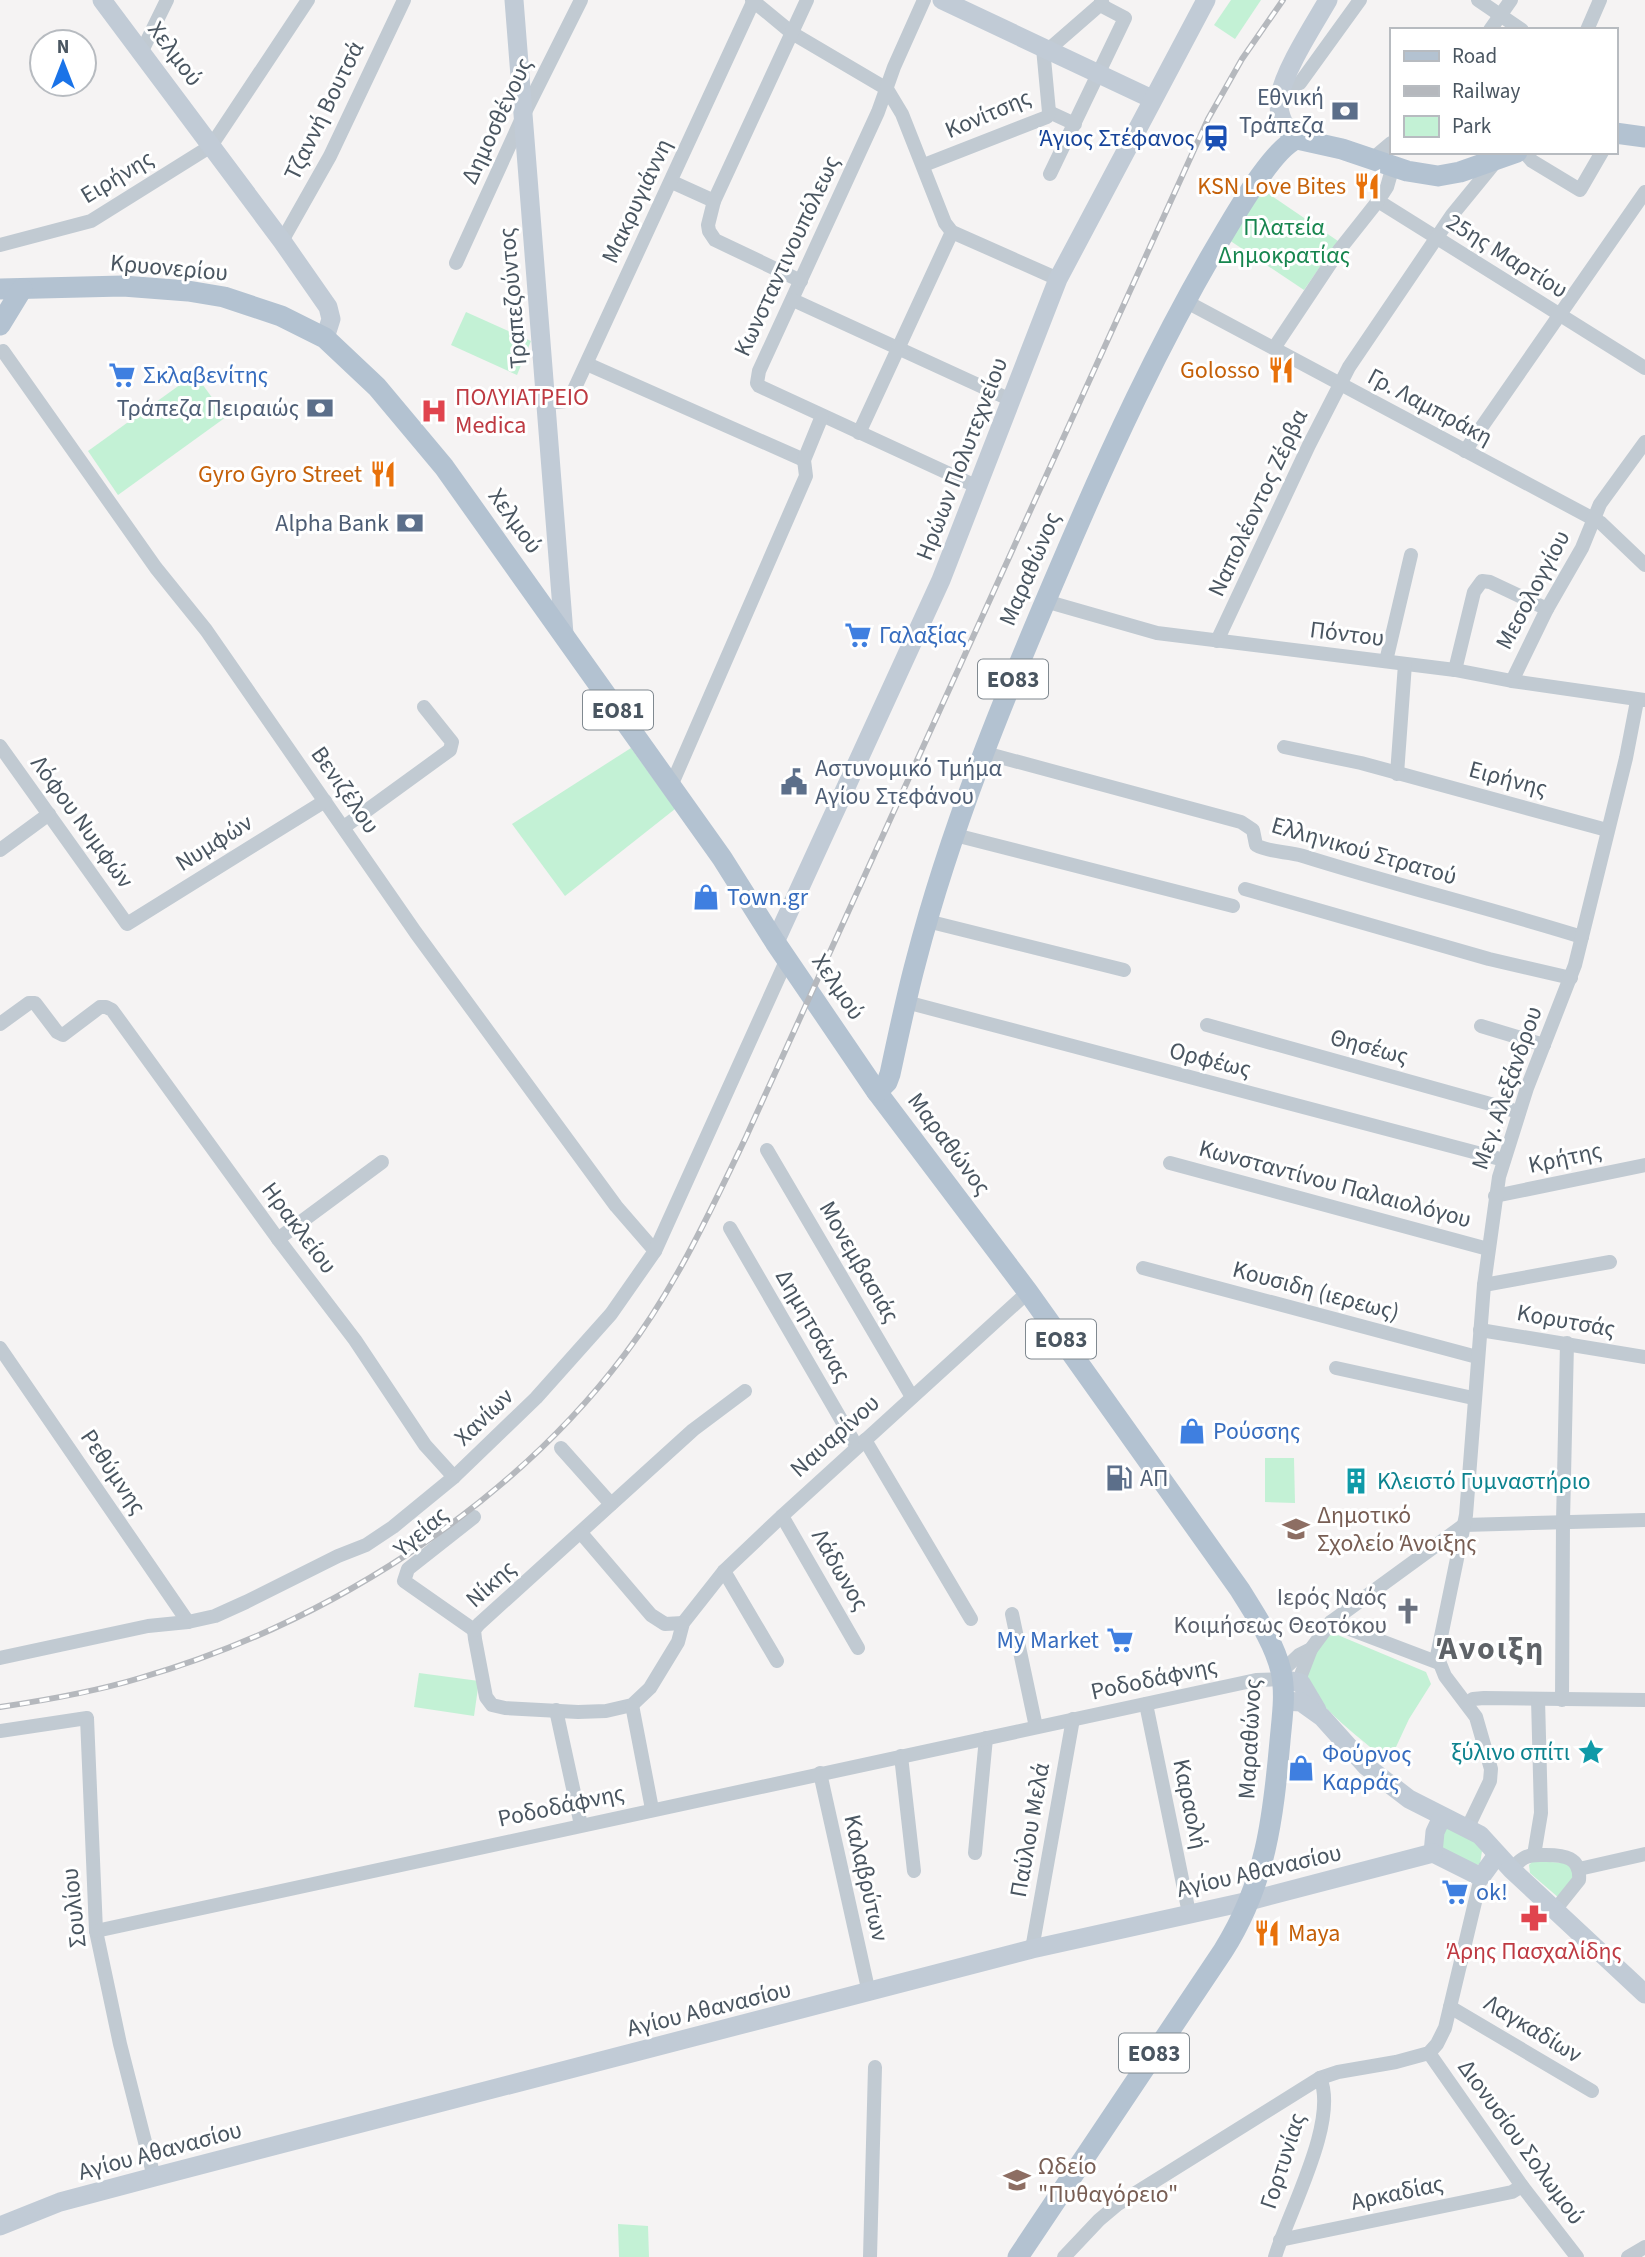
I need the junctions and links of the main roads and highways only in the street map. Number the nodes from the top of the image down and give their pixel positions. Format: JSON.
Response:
{"nodes":[{"id":1,"x":1617,"y":133,"type":"edge"},
{"id":2,"x":1645,"y":137,"type":"edge"},
{"id":3,"x":1506,"y":155,"type":"edge"},
{"id":4,"x":0,"y":289,"type":"edge"},
{"id":5,"x":22,"y":289,"type":"junction"},
{"id":6,"x":0,"y":325,"type":"edge"},
{"id":7,"x":325,"y":338,"type":"joint"},
{"id":8,"x":877,"y":1092,"type":"junction"},
{"id":9,"x":1018,"y":2257,"type":"edge"}],
"edges":[{"from":1,"to":2,"type":"main road"},
{"from":3,"to":8,"type":"main road","name":"Μαραθώνος","number":"ΕΟ83"},
{"from":4,"to":5,"type":"main road","name":"Κρυονερίου"},
{"from":5,"to":6,"type":"main road"},
{"from":5,"to":7,"type":"main road","name":"Κρυονερίου"},
{"from":7,"to":8,"type":"main road","name":"Χελμού","number":"ΕΟ81"},
{"from":8,"to":9,"type":"main road","name":"Μαραθώνος","number":"ΕΟ83"}]}
